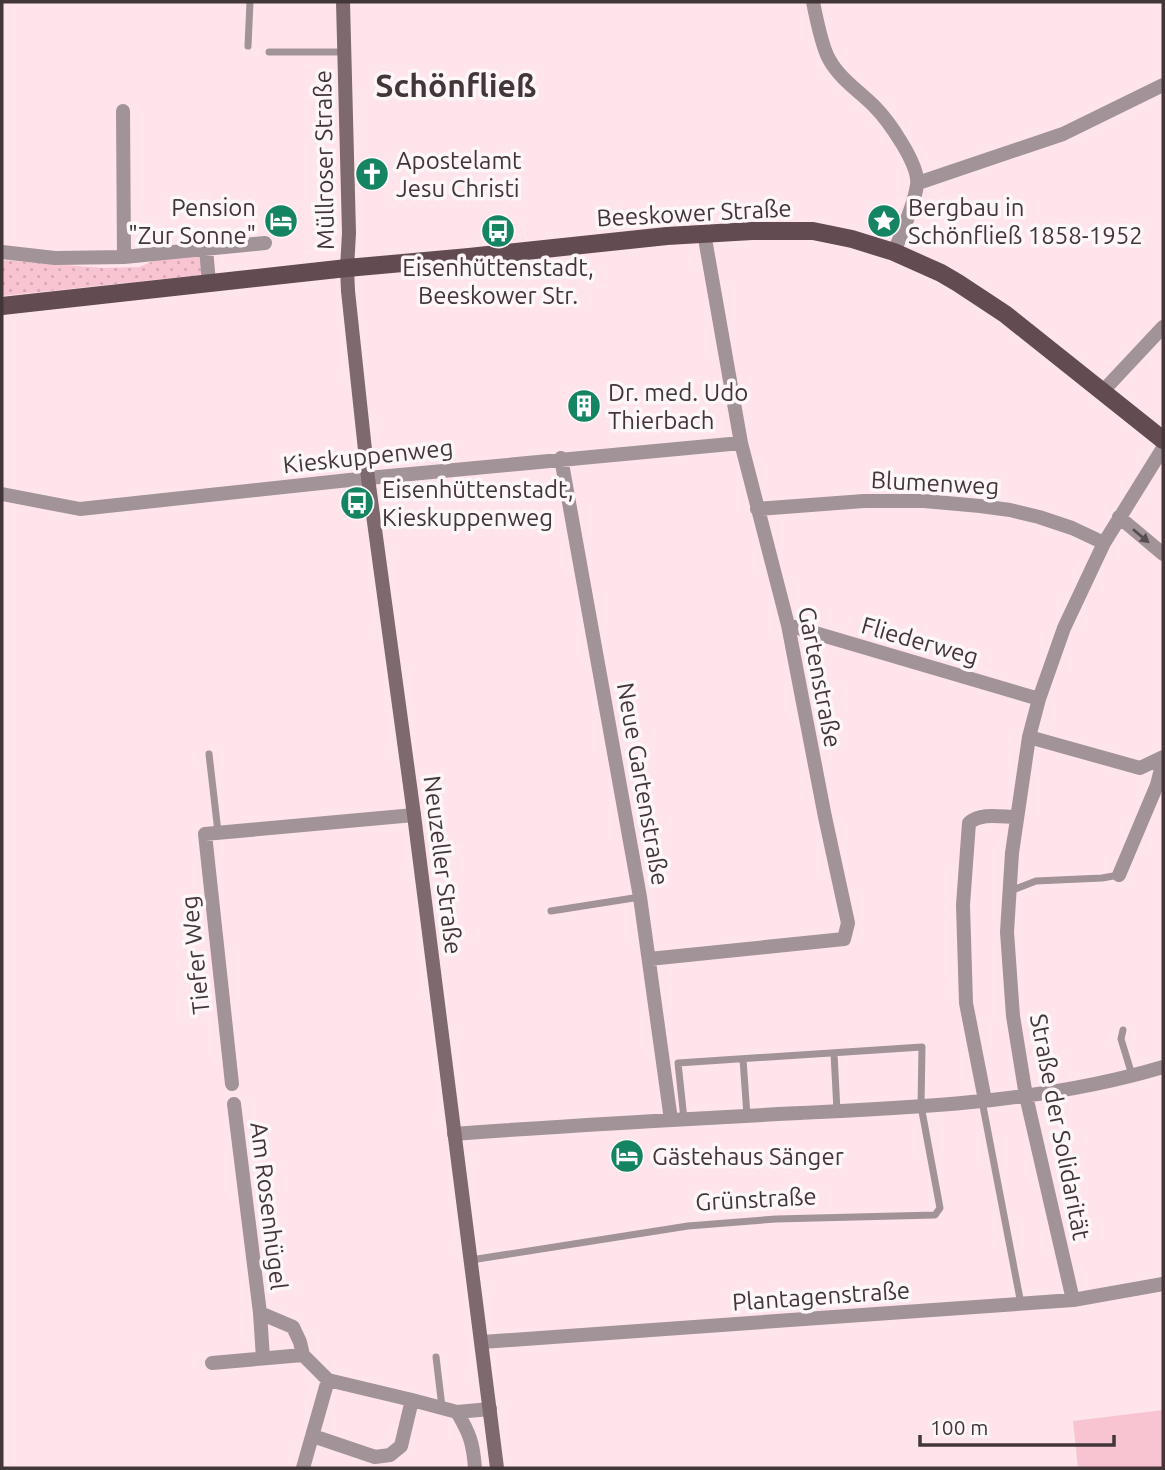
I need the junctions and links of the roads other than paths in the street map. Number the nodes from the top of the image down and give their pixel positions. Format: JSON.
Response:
{"nodes":[{"id":1,"x":250,"y":2,"type":"edge"},
{"id":2,"x":343,"y":2,"type":"edge"},
{"id":3,"x":813,"y":2,"type":"edge"},
{"id":4,"x":248,"y":46,"type":"dead end"},
{"id":5,"x":269,"y":52,"type":"dead end"},
{"id":6,"x":345,"y":52,"type":"junction"},
{"id":7,"x":1163,"y":85,"type":"edge"},
{"id":8,"x":122,"y":111,"type":"dead end"},
{"id":9,"x":918,"y":183,"type":"junction"},
{"id":10,"x":705,"y":233,"type":"junction"},
{"id":11,"x":265,"y":243,"type":"dead end"},
{"id":12,"x":206,"y":248,"type":"junction"},
{"id":13,"x":2,"y":252,"type":"edge"},
{"id":14,"x":894,"y":252,"type":"junction"},
{"id":15,"x":124,"y":257,"type":"junction"},
{"id":16,"x":347,"y":268,"type":"junction"},
{"id":17,"x":209,"y":283,"type":"junction"},
{"id":18,"x":2,"y":306,"type":"edge"},
{"id":19,"x":1163,"y":327,"type":"edge"},
{"id":20,"x":1103,"y":391,"type":"junction"},
{"id":21,"x":1163,"y":440,"type":"edge"},
{"id":22,"x":741,"y":443,"type":"junction"},
{"id":23,"x":1163,"y":448,"type":"edge"},
{"id":24,"x":561,"y":458,"type":"junction"},
{"id":25,"x":368,"y":478,"type":"junction"},
{"id":26,"x":2,"y":494,"type":"edge"},
{"id":27,"x":757,"y":509,"type":"junction"},
{"id":28,"x":1119,"y":517,"type":"junction"},
{"id":29,"x":1104,"y":543,"type":"junction"},
{"id":30,"x":1163,"y":554,"type":"edge"},
{"id":31,"x":788,"y":625,"type":"junction"},
{"id":32,"x":1039,"y":699,"type":"junction"},
{"id":33,"x":1029,"y":737,"type":"junction"},
{"id":34,"x":209,"y":754,"type":"dead end"},
{"id":35,"x":1163,"y":759,"type":"edge"},
{"id":36,"x":414,"y":816,"type":"junction"},
{"id":37,"x":1017,"y":817,"type":"junction"},
{"id":38,"x":218,"y":833,"type":"junction"},
{"id":39,"x":1119,"y":875,"type":"joint"},
{"id":40,"x":1009,"y":892,"type":"junction"},
{"id":41,"x":640,"y":897,"type":"junction"},
{"id":42,"x":551,"y":911,"type":"dead end"},
{"id":43,"x":649,"y":959,"type":"junction"},
{"id":44,"x":1123,"y":1030,"type":"dead end"},
{"id":45,"x":834,"y":1053,"type":"junction"},
{"id":46,"x":743,"y":1059,"type":"junction"},
{"id":47,"x":1163,"y":1067,"type":"edge"},
{"id":48,"x":1133,"y":1076,"type":"junction"},
{"id":49,"x":232,"y":1084,"type":"dead end"},
{"id":50,"x":1026,"y":1096,"type":"junction"},
{"id":51,"x":984,"y":1100,"type":"junction"},
{"id":52,"x":234,"y":1104,"type":"dead end"},
{"id":53,"x":921,"y":1106,"type":"junction"},
{"id":54,"x":838,"y":1111,"type":"junction"},
{"id":55,"x":747,"y":1116,"type":"junction"},
{"id":56,"x":678,"y":1119,"type":"junction"},
{"id":57,"x":454,"y":1135,"type":"junction"},
{"id":58,"x":471,"y":1260,"type":"junction"},
{"id":59,"x":1163,"y":1284,"type":"edge"},
{"id":60,"x":1073,"y":1300,"type":"junction"},
{"id":61,"x":1021,"y":1304,"type":"junction"},
{"id":62,"x":260,"y":1313,"type":"junction"},
{"id":63,"x":482,"y":1342,"type":"junction"},
{"id":64,"x":303,"y":1354,"type":"junction"},
{"id":65,"x":436,"y":1357,"type":"dead end"},
{"id":66,"x":263,"y":1359,"type":"junction"},
{"id":67,"x":212,"y":1363,"type":"dead end"},
{"id":68,"x":328,"y":1380,"type":"junction"},
{"id":69,"x":412,"y":1400,"type":"junction"},
{"id":70,"x":442,"y":1408,"type":"junction"},
{"id":71,"x":490,"y":1409,"type":"junction"},
{"id":72,"x":457,"y":1412,"type":"junction"},
{"id":73,"x":313,"y":1436,"type":"junction"},
{"id":74,"x":303,"y":1468,"type":"edge"},
{"id":75,"x":475,"y":1468,"type":"edge"},
{"id":76,"x":497,"y":1468,"type":"edge"}],
"edges":[{"from":1,"to":4,"type":"lane"},
{"from":2,"to":6,"type":"main road","name":"Müllroser Straße"},
{"from":3,"to":9,"type":"street"},
{"from":5,"to":6,"type":"lane","name":"Müllroser Straße"},
{"from":6,"to":16,"type":"main road","name":"Müllroser Straße"},
{"from":7,"to":9,"type":"street"},
{"from":8,"to":15,"type":"street"},
{"from":9,"to":14,"type":"street"},
{"from":10,"to":14,"type":"main road","name":"Beeskower Straße"},
{"from":10,"to":16,"type":"main road","name":"Beeskower Straße"},
{"from":10,"to":22,"type":"street","name":"Gartenstraße"},
{"from":11,"to":12,"type":"street"},
{"from":12,"to":15,"type":"street"},
{"from":12,"to":17,"type":"street"},
{"from":13,"to":15,"type":"street"},
{"from":14,"to":20,"type":"main road","name":"Beeskower Straße"},
{"from":16,"to":17,"type":"main road","name":"Beeskower Straße"},
{"from":16,"to":25,"type":"main road","name":"Neuzeller Straße"},
{"from":17,"to":18,"type":"main road","name":"Beeskower Straße"},
{"from":19,"to":20,"type":"street"},
{"from":20,"to":21,"type":"main road","name":"Beeskower Straße"},
{"from":22,"to":24,"type":"street","name":"Kieskuppenweg"},
{"from":22,"to":27,"type":"street","name":"Gartenstraße"},
{"from":23,"to":28,"type":"street","name":"Straße der Solidarität"},
{"from":24,"to":25,"type":"street","name":"Kieskuppenweg"},
{"from":24,"to":41,"type":"street","name":"Neue Gartenstraße"},
{"from":25,"to":26,"type":"street","name":"Kieskuppenweg"},
{"from":25,"to":36,"type":"main road","name":"Neuzeller Straße"},
{"from":27,"to":29,"type":"street","name":"Blumenweg"},
{"from":27,"to":31,"type":"street","name":"Gartenstraße"},
{"from":28,"to":29,"type":"street","name":"Straße der Solidarität"},
{"from":28,"to":30,"type":"street","one_way":true},
{"from":29,"to":32,"type":"street","name":"Straße der Solidarität"},
{"from":31,"to":32,"type":"street","name":"Fliederweg"},
{"from":31,"to":43,"type":"street","name":"Gartenstraße"},
{"from":32,"to":33,"type":"street","name":"Straße der Solidarität"},
{"from":33,"to":35,"type":"street"},
{"from":33,"to":37,"type":"street","name":"Straße der Solidarität"},
{"from":34,"to":38,"type":"lane"},
{"from":35,"to":39,"type":"street"},
{"from":36,"to":38,"type":"street"},
{"from":36,"to":57,"type":"main road","name":"Neuzeller Straße"},
{"from":37,"to":40,"type":"street","name":"Straße der Solidarität"},
{"from":37,"to":51,"type":"street"},
{"from":38,"to":49,"type":"street","name":"Tiefer Weg"},
{"from":39,"to":40,"type":"lane"},
{"from":40,"to":50,"type":"street","name":"Straße der Solidarität"},
{"from":41,"to":42,"type":"lane"},
{"from":41,"to":43,"type":"street","name":"Neue Gartenstraße"},
{"from":43,"to":56,"type":"street","name":"Neue Gartenstraße"},
{"from":44,"to":48,"type":"lane"},
{"from":45,"to":46,"type":"lane"},
{"from":45,"to":53,"type":"lane"},
{"from":45,"to":54,"type":"lane"},
{"from":46,"to":55,"type":"lane"},
{"from":46,"to":56,"type":"lane"},
{"from":47,"to":48,"type":"street"},
{"from":48,"to":50,"type":"street"},
{"from":50,"to":51,"type":"street"},
{"from":50,"to":60,"type":"street","name":"Straße der Solidarität"},
{"from":51,"to":53,"type":"street"},
{"from":51,"to":61,"type":"lane"},
{"from":52,"to":62,"type":"street","name":"Am Rosenhügel"},
{"from":53,"to":54,"type":"street"},
{"from":53,"to":58,"type":"lane","name":"Grünstraße"},
{"from":54,"to":55,"type":"street"},
{"from":55,"to":56,"type":"street"},
{"from":56,"to":57,"type":"street"},
{"from":57,"to":58,"type":"main road","name":"Neuzeller Straße"},
{"from":58,"to":63,"type":"main road","name":"Neuzeller Straße"},
{"from":59,"to":60,"type":"street","name":"Plantagenstraße"},
{"from":60,"to":61,"type":"street","name":"Plantagenstraße"},
{"from":61,"to":63,"type":"street","name":"Plantagenstraße"},
{"from":62,"to":64,"type":"street","name":"Am Rosenhügel"},
{"from":62,"to":66,"type":"street","name":"Am Rosenhügel"},
{"from":63,"to":71,"type":"main road","name":"Neuzeller Straße"},
{"from":64,"to":66,"type":"street"},
{"from":64,"to":68,"type":"street","name":"Am Rosenhügel"},
{"from":65,"to":70,"type":"lane"},
{"from":66,"to":67,"type":"street"},
{"from":68,"to":69,"type":"street"},
{"from":68,"to":73,"type":"street"},
{"from":69,"to":70,"type":"street"},
{"from":69,"to":73,"type":"street"},
{"from":70,"to":72,"type":"street"},
{"from":71,"to":72,"type":"street"},
{"from":71,"to":76,"type":"main road","name":"Neuzeller Straße"},
{"from":72,"to":75,"type":"street"},
{"from":73,"to":74,"type":"street"}]}
